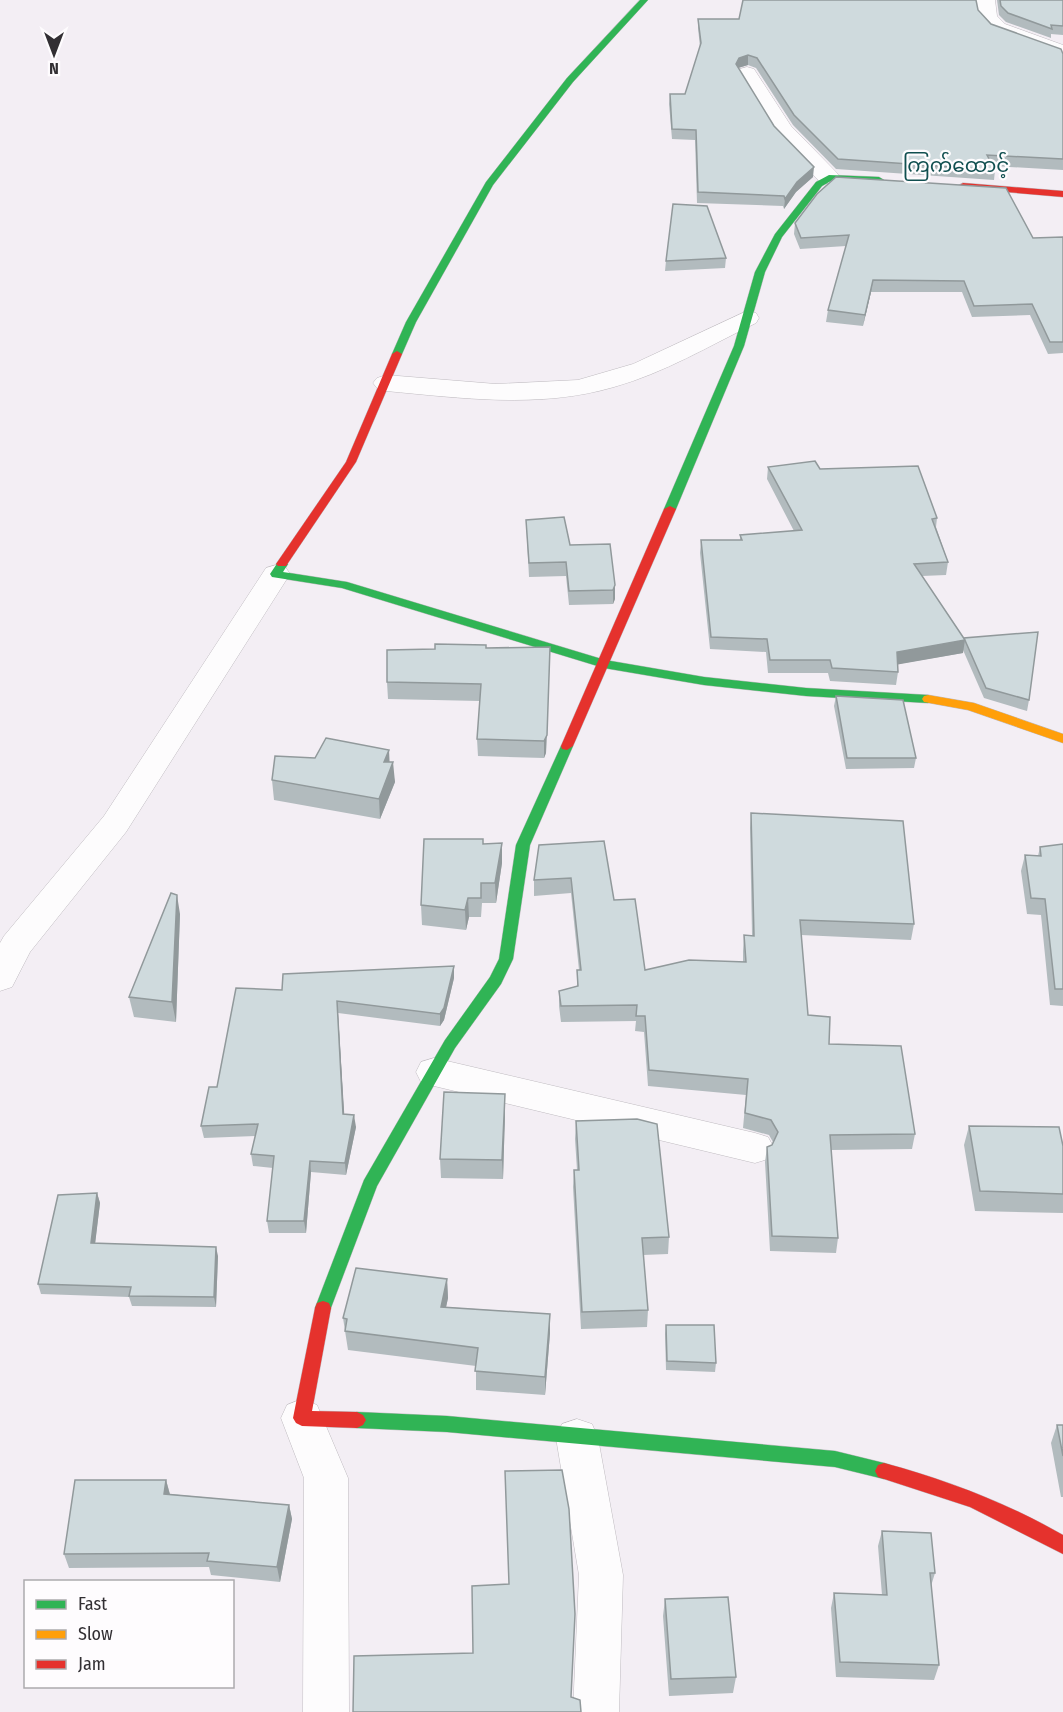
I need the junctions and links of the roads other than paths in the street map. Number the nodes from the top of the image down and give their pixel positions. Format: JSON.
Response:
{"nodes":[{"id":1,"x":644,"y":0,"type":"edge"},
{"id":2,"x":985,"y":0,"type":"edge"},
{"id":3,"x":1063,"y":52,"type":"edge"},
{"id":4,"x":747,"y":73,"type":"dead end"},
{"id":5,"x":829,"y":178,"type":"junction"},
{"id":6,"x":889,"y":181,"type":"edge"},
{"id":7,"x":953,"y":186,"type":"edge"},
{"id":8,"x":1063,"y":194,"type":"edge"},
{"id":9,"x":747,"y":318,"type":"junction"},
{"id":10,"x":386,"y":383,"type":"junction"},
{"id":11,"x":276,"y":574,"type":"junction"},
{"id":12,"x":604,"y":664,"type":"junction"},
{"id":13,"x":1063,"y":739,"type":"edge"},
{"id":14,"x":0,"y":978,"type":"edge"},
{"id":15,"x":434,"y":1072,"type":"junction"},
{"id":16,"x":755,"y":1148,"type":"dead end"},
{"id":17,"x":303,"y":1418,"type":"junction"},
{"id":18,"x":577,"y":1438,"type":"junction"},
{"id":19,"x":1063,"y":1545,"type":"edge"},
{"id":20,"x":326,"y":1712,"type":"edge"},
{"id":21,"x":596,"y":1712,"type":"edge"}],
"edges":[{"from":1,"to":10,"type":"street"},
{"from":2,"to":3,"type":"street"},
{"from":4,"to":5,"type":"street"},
{"from":5,"to":6,"type":"street"},
{"from":5,"to":9,"type":"street"},
{"from":7,"to":8,"type":"street"},
{"from":9,"to":10,"type":"street"},
{"from":9,"to":12,"type":"street"},
{"from":10,"to":11,"type":"street"},
{"from":11,"to":12,"type":"street"},
{"from":11,"to":14,"type":"street"},
{"from":12,"to":13,"type":"street"},
{"from":12,"to":15,"type":"street"},
{"from":15,"to":16,"type":"street"},
{"from":15,"to":17,"type":"street"},
{"from":17,"to":18,"type":"street"},
{"from":17,"to":20,"type":"street"},
{"from":18,"to":19,"type":"street"},
{"from":18,"to":21,"type":"street"}]}
